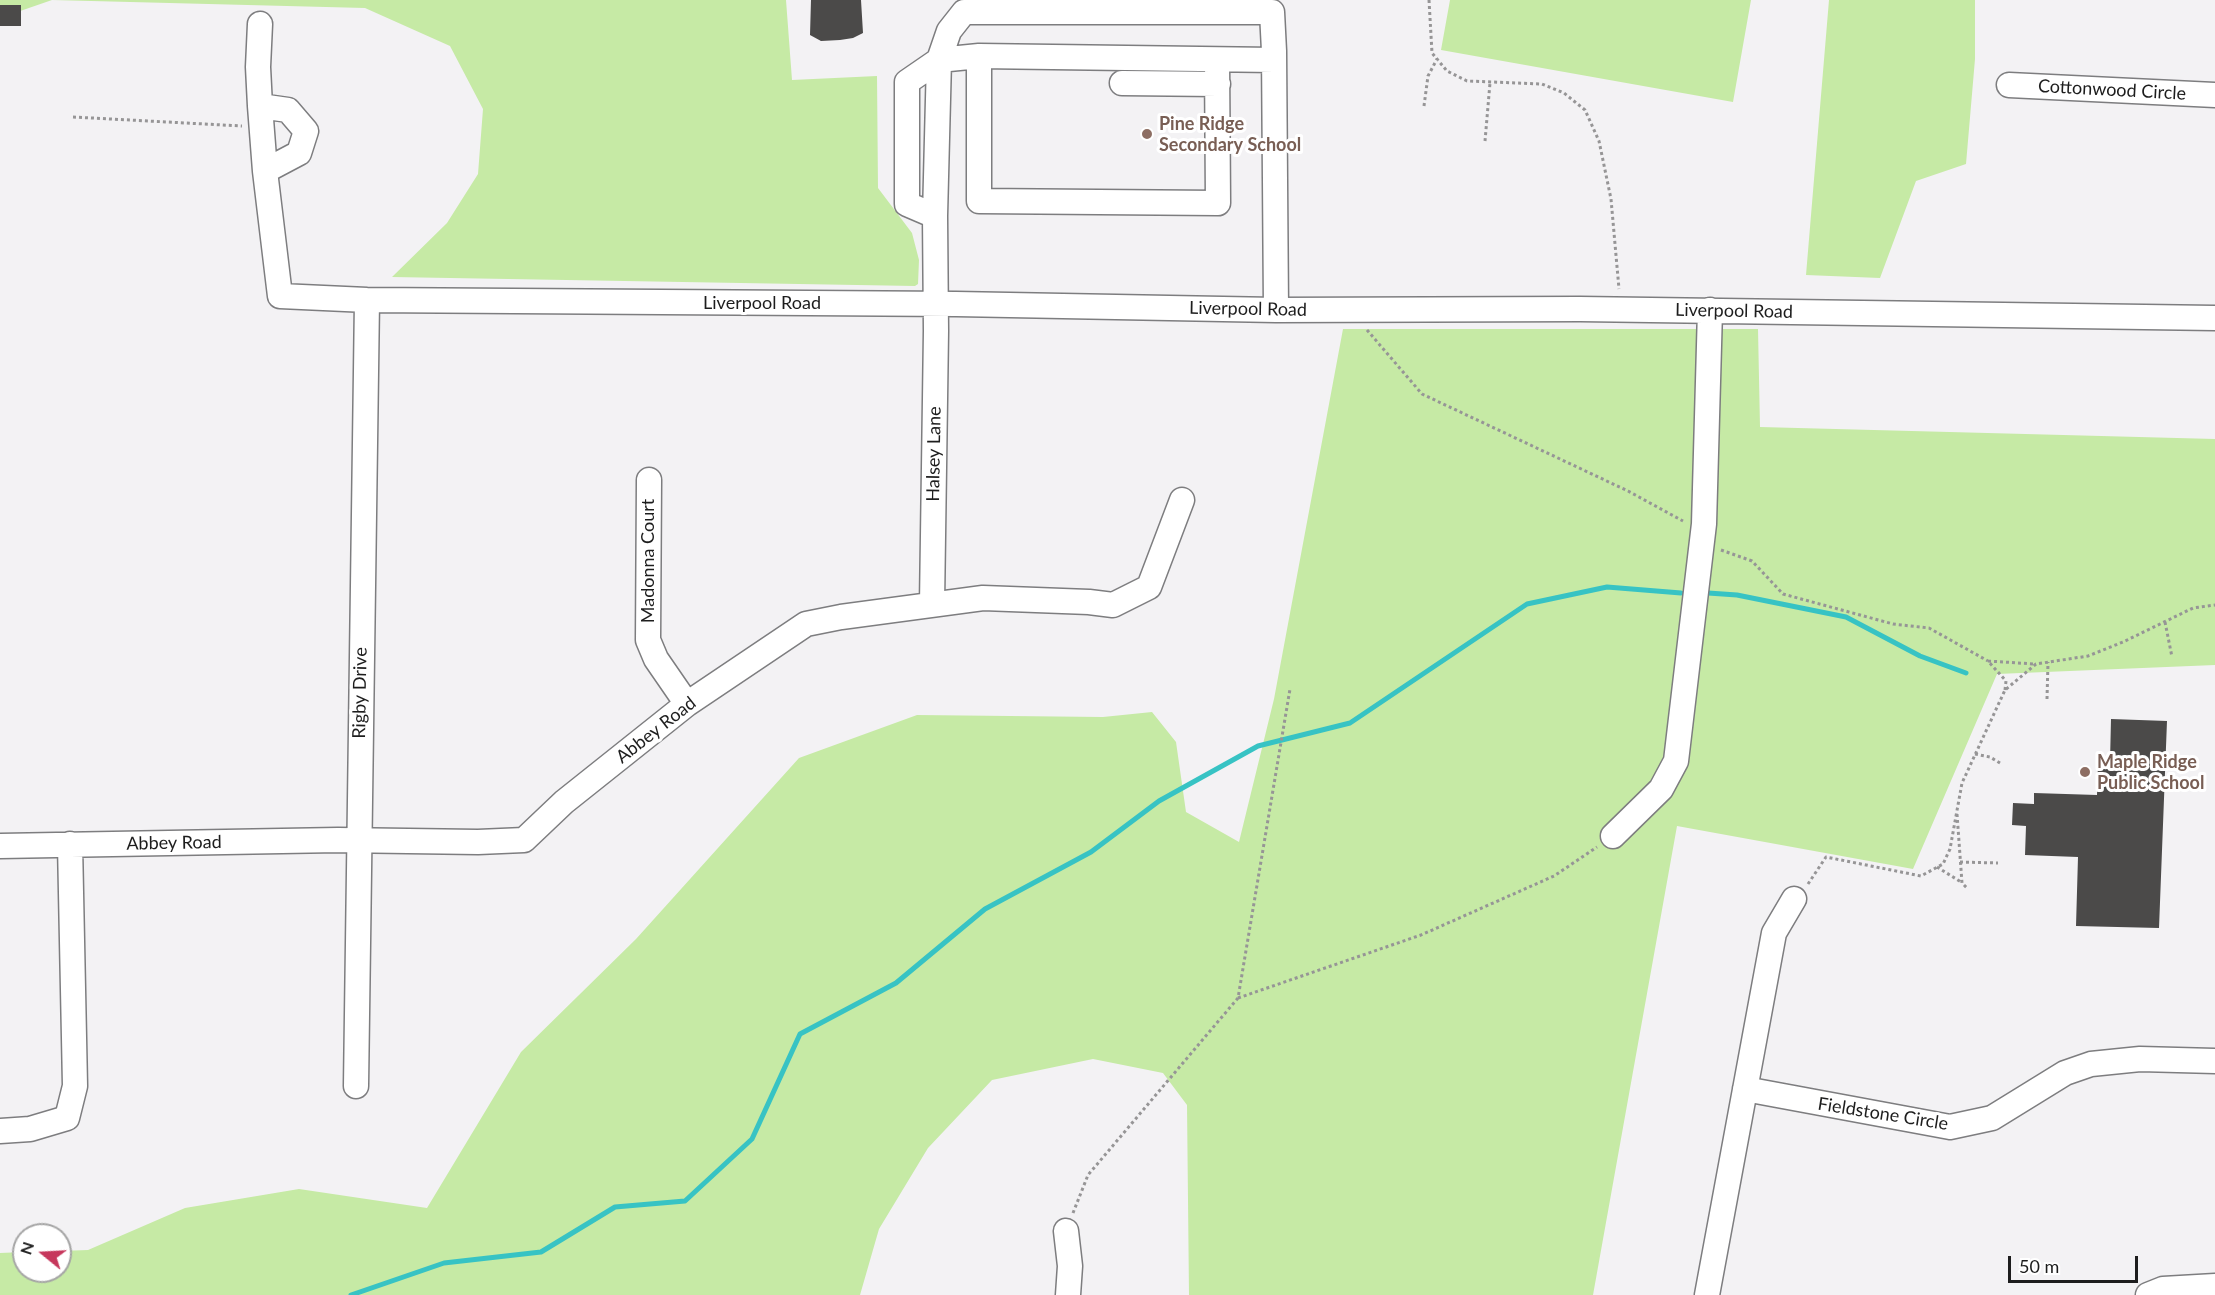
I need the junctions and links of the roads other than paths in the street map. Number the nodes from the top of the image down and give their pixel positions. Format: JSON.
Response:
{"nodes":[{"id":1,"x":1272,"y":6,"type":"edge"},
{"id":2,"x":260,"y":24,"type":"dead end"},
{"id":3,"x":979,"y":56,"type":"junction"},
{"id":4,"x":939,"y":60,"type":"junction"},
{"id":5,"x":1217,"y":60,"type":"junction"},
{"id":6,"x":1274,"y":60,"type":"junction"},
{"id":7,"x":1122,"y":83,"type":"dead end"},
{"id":8,"x":1218,"y":84,"type":"junction"},
{"id":9,"x":2009,"y":85,"type":"dead end"},
{"id":10,"x":2215,"y":95,"type":"edge"},
{"id":11,"x":260,"y":106,"type":"junction"},
{"id":12,"x":265,"y":171,"type":"junction"},
{"id":13,"x":367,"y":300,"type":"junction"},
{"id":14,"x":937,"y":304,"type":"junction"},
{"id":15,"x":1276,"y":310,"type":"junction"},
{"id":16,"x":1710,"y":310,"type":"junction"},
{"id":17,"x":2215,"y":318,"type":"edge"},
{"id":18,"x":648,"y":480,"type":"dead end"},
{"id":19,"x":1182,"y":500,"type":"dead end"},
{"id":20,"x":932,"y":604,"type":"junction"},
{"id":21,"x":687,"y":704,"type":"junction"},
{"id":22,"x":1613,"y":836,"type":"road end"},
{"id":23,"x":358,"y":839,"type":"junction"},
{"id":24,"x":70,"y":844,"type":"junction"},
{"id":25,"x":0,"y":846,"type":"edge"},
{"id":26,"x":1794,"y":899,"type":"road end"},
{"id":27,"x":2215,"y":1061,"type":"edge"},
{"id":28,"x":356,"y":1086,"type":"dead end"},
{"id":29,"x":1746,"y":1089,"type":"junction"},
{"id":30,"x":0,"y":1131,"type":"edge"},
{"id":31,"x":1066,"y":1231,"type":"road end"},
{"id":32,"x":2215,"y":1286,"type":"edge"},
{"id":33,"x":1068,"y":1295,"type":"edge"},
{"id":34,"x":1707,"y":1295,"type":"edge"},
{"id":35,"x":2148,"y":1295,"type":"edge"}],
"edges":[{"from":1,"to":4,"type":"street","name":"Halsey Lane"},
{"from":1,"to":6,"type":"street"},
{"from":2,"to":11,"type":"street"},
{"from":3,"to":4,"type":"street"},
{"from":3,"to":5,"type":"street"},
{"from":3,"to":8,"type":"street"},
{"from":4,"to":14,"type":"street","name":"Halsey Lane"},
{"from":5,"to":6,"type":"street"},
{"from":5,"to":8,"type":"street"},
{"from":6,"to":15,"type":"street"},
{"from":7,"to":8,"type":"street"},
{"from":9,"to":10,"type":"street","name":"Cottonwood Circle"},
{"from":11,"to":12,"type":"street"},
{"from":11,"to":12,"type":"street"},
{"from":12,"to":13,"type":"street","name":"Liverpool Road"},
{"from":13,"to":14,"type":"street","name":"Liverpool Road"},
{"from":13,"to":23,"type":"street","name":"Rigby Drive"},
{"from":14,"to":15,"type":"street","name":"Liverpool Road"},
{"from":14,"to":20,"type":"street","name":"Halsey Lane"},
{"from":15,"to":16,"type":"street","name":"Liverpool Road"},
{"from":16,"to":17,"type":"street","name":"Liverpool Road"},
{"from":16,"to":22,"type":"street"},
{"from":18,"to":21,"type":"street","name":"Madonna Court"},
{"from":19,"to":20,"type":"street","name":"Abbey Road"},
{"from":20,"to":21,"type":"street","name":"Abbey Road"},
{"from":21,"to":23,"type":"street","name":"Abbey Road"},
{"from":23,"to":24,"type":"street","name":"Abbey Road"},
{"from":23,"to":28,"type":"street","name":"Rigby Drive"},
{"from":24,"to":25,"type":"street","name":"Abbey Road"},
{"from":24,"to":30,"type":"street"},
{"from":26,"to":29,"type":"street"},
{"from":27,"to":29,"type":"street","name":"Fieldstone Circle"},
{"from":29,"to":34,"type":"street"},
{"from":31,"to":33,"type":"street"},
{"from":32,"to":35,"type":"street"}]}
